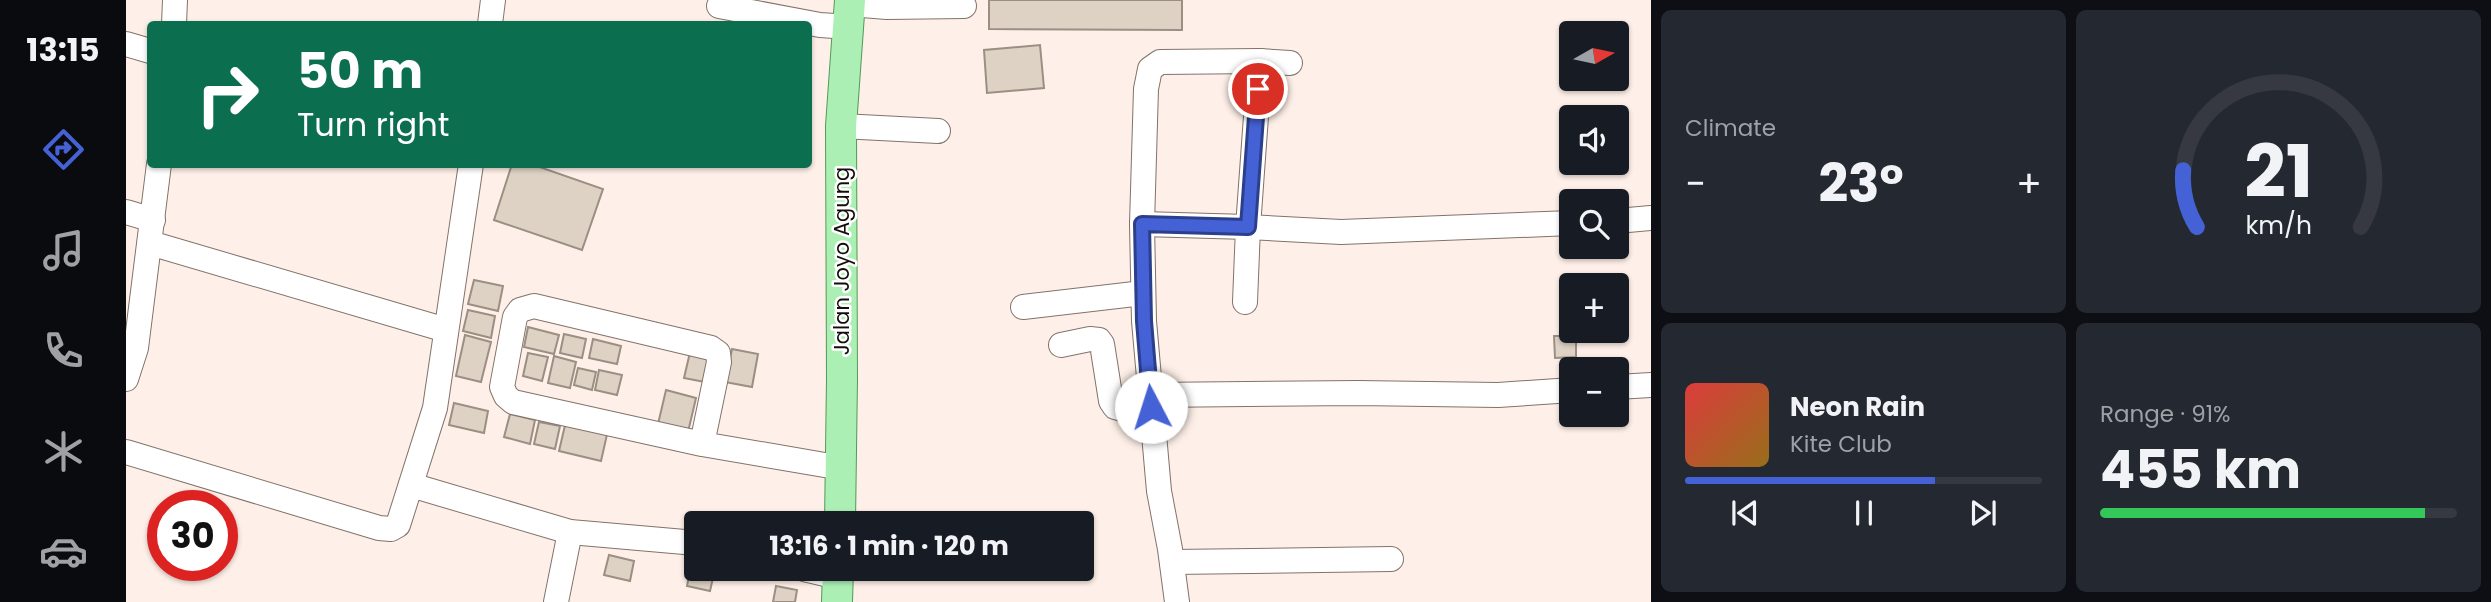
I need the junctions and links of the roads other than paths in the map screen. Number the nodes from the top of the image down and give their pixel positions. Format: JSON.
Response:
{"nodes":[{"id":1,"x":175,"y":0,"type":"edge"},
{"id":2,"x":493,"y":0,"type":"edge"},
{"id":3,"x":719,"y":6,"type":"dead end"},
{"id":4,"x":964,"y":6,"type":"dead end"},
{"id":5,"x":850,"y":10,"type":"edge"},
{"id":6,"x":174,"y":21,"type":"edge"},
{"id":7,"x":490,"y":21,"type":"edge"},
{"id":8,"x":799,"y":21,"type":"edge"},
{"id":9,"x":812,"y":23,"type":"edge"},
{"id":10,"x":126,"y":44,"type":"edge"},
{"id":11,"x":147,"y":50,"type":"edge"},
{"id":12,"x":1260,"y":61,"type":"junction"},
{"id":13,"x":1290,"y":63,"type":"dead end"},
{"id":14,"x":841,"y":127,"type":"junction"},
{"id":15,"x":938,"y":131,"type":"dead end"},
{"id":16,"x":159,"y":168,"type":"edge"},
{"id":17,"x":470,"y":168,"type":"edge"},
{"id":18,"x":126,"y":212,"type":"edge"},
{"id":19,"x":1651,"y":218,"type":"edge"},
{"id":20,"x":1629,"y":220,"type":"edge"},
{"id":21,"x":1142,"y":224,"type":"junction"},
{"id":22,"x":1559,"y":224,"type":"edge"},
{"id":23,"x":1248,"y":227,"type":"junction"},
{"id":24,"x":152,"y":232,"type":"junction"},
{"id":25,"x":1143,"y":293,"type":"junction"},
{"id":26,"x":1245,"y":302,"type":"dead end"},
{"id":27,"x":1024,"y":307,"type":"dead end"},
{"id":28,"x":446,"y":330,"type":"junction"},
{"id":29,"x":1060,"y":345,"type":"dead end"},
{"id":30,"x":126,"y":379,"type":"edge"},
{"id":31,"x":1651,"y":385,"type":"edge"},
{"id":32,"x":1629,"y":386,"type":"edge"},
{"id":33,"x":1559,"y":391,"type":"edge"},
{"id":34,"x":1151,"y":401,"type":"junction"},
{"id":35,"x":702,"y":444,"type":"junction"},
{"id":36,"x":126,"y":452,"type":"edge"},
{"id":37,"x":842,"y":468,"type":"junction"},
{"id":38,"x":411,"y":485,"type":"junction"},
{"id":39,"x":840,"y":511,"type":"edge"},
{"id":40,"x":570,"y":532,"type":"junction"},
{"id":41,"x":684,"y":542,"type":"edge"},
{"id":42,"x":1391,"y":559,"type":"dead end"},
{"id":43,"x":1172,"y":562,"type":"junction"},
{"id":44,"x":556,"y":602,"type":"edge"},
{"id":45,"x":1177,"y":602,"type":"edge"}],
"edges":[{"from":1,"to":6,"type":"street"},
{"from":2,"to":7,"type":"street"},
{"from":3,"to":8,"type":"street"},
{"from":4,"to":5,"type":"street"},
{"from":5,"to":9,"type":"street"},
{"from":5,"to":14,"type":"main road","name":"Jalan Joyo Agung"},
{"from":10,"to":11,"type":"street"},
{"from":12,"to":13,"type":"street"},
{"from":12,"to":21,"type":"street"},
{"from":12,"to":23,"type":"street"},
{"from":14,"to":15,"type":"street"},
{"from":14,"to":37,"type":"main road","name":"Jalan Joyo Agung"},
{"from":16,"to":24,"type":"street"},
{"from":17,"to":28,"type":"street"},
{"from":18,"to":24,"type":"street"},
{"from":19,"to":20,"type":"street"},
{"from":21,"to":23,"type":"street"},
{"from":21,"to":25,"type":"street"},
{"from":22,"to":23,"type":"street"},
{"from":23,"to":26,"type":"street"},
{"from":24,"to":28,"type":"street"},
{"from":24,"to":30,"type":"street"},
{"from":25,"to":27,"type":"street"},
{"from":25,"to":34,"type":"street"},
{"from":28,"to":38,"type":"street"},
{"from":29,"to":34,"type":"street"},
{"from":31,"to":32,"type":"street"},
{"from":33,"to":34,"type":"street"},
{"from":34,"to":43,"type":"street"},
{"from":35,"to":35,"type":"street"},
{"from":35,"to":37,"type":"street"},
{"from":36,"to":38,"type":"street"},
{"from":37,"to":39,"type":"main road","name":"Jalan Joyo Agung"},
{"from":38,"to":40,"type":"street"},
{"from":40,"to":41,"type":"street"},
{"from":40,"to":44,"type":"street"},
{"from":42,"to":43,"type":"street"},
{"from":43,"to":45,"type":"street"}]}
